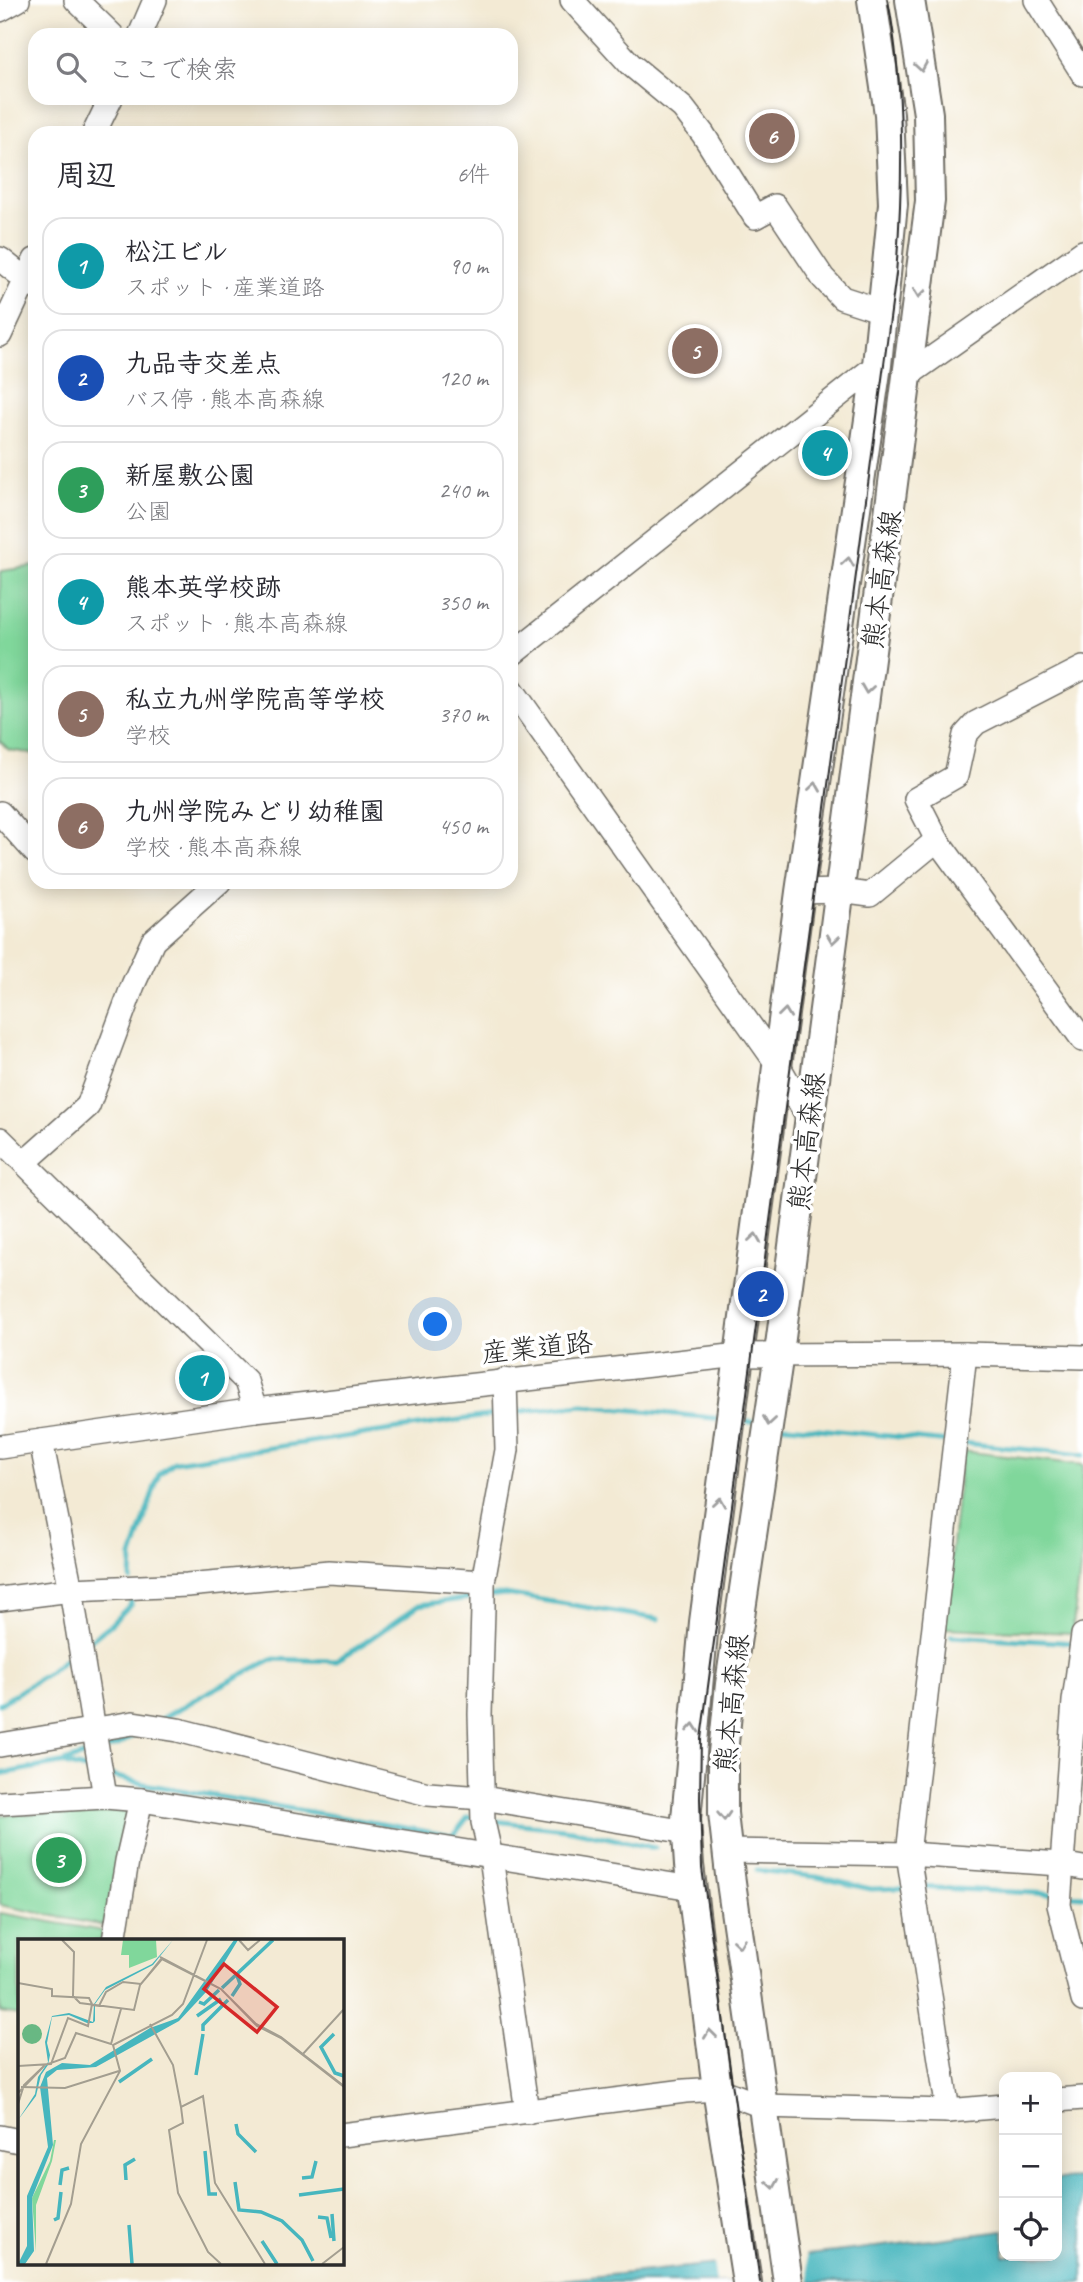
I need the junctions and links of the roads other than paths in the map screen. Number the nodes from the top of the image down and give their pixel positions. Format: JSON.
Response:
{"nodes":[{"id":1,"x":18,"y":0,"type":"edge"},
{"id":2,"x":76,"y":0,"type":"edge"},
{"id":3,"x":155,"y":0,"type":"edge"},
{"id":4,"x":572,"y":0,"type":"edge"},
{"id":5,"x":872,"y":0,"type":"edge"},
{"id":6,"x":910,"y":0,"type":"edge"},
{"id":7,"x":1036,"y":0,"type":"edge"},
{"id":8,"x":0,"y":10,"type":"edge"},
{"id":9,"x":105,"y":28,"type":"edge"},
{"id":10,"x":143,"y":28,"type":"edge"},
{"id":11,"x":1083,"y":74,"type":"edge"},
{"id":12,"x":108,"y":105,"type":"edge"},
{"id":13,"x":97,"y":126,"type":"edge"},
{"id":14,"x":1083,"y":253,"type":"edge"},
{"id":15,"x":0,"y":259,"type":"edge"},
{"id":16,"x":28,"y":273,"type":"edge"},
{"id":17,"x":28,"y":282,"type":"edge"},
{"id":18,"x":882,"y":311,"type":"junction"},
{"id":19,"x":0,"y":335,"type":"edge"},
{"id":20,"x":877,"y":365,"type":"junction"},
{"id":21,"x":908,"y":376,"type":"junction"},
{"id":22,"x":518,"y":649,"type":"edge"},
{"id":23,"x":1083,"y":668,"type":"edge"},
{"id":24,"x":518,"y":698,"type":"edge"},
{"id":25,"x":0,"y":813,"type":"edge"},
{"id":26,"x":937,"y":840,"type":"junction"},
{"id":27,"x":28,"y":844,"type":"edge"},
{"id":28,"x":211,"y":889,"type":"edge"},
{"id":29,"x":840,"y":891,"type":"junction"},
{"id":30,"x":800,"y":892,"type":"junction"},
{"id":31,"x":1083,"y":1040,"type":"edge"},
{"id":32,"x":778,"y":1065,"type":"junction"},
{"id":33,"x":808,"y":1117,"type":"junction"},
{"id":34,"x":0,"y":1139,"type":"edge"},
{"id":35,"x":25,"y":1162,"type":"junction"},
{"id":36,"x":779,"y":1353,"type":"junction"},
{"id":37,"x":739,"y":1354,"type":"junction"},
{"id":38,"x":965,"y":1354,"type":"junction"},
{"id":39,"x":1083,"y":1357,"type":"edge"},
{"id":40,"x":505,"y":1380,"type":"junction"},
{"id":41,"x":255,"y":1410,"type":"junction"},
{"id":42,"x":41,"y":1441,"type":"junction"},
{"id":43,"x":0,"y":1447,"type":"edge"},
{"id":44,"x":483,"y":1583,"type":"junction"},
{"id":45,"x":71,"y":1590,"type":"junction"},
{"id":46,"x":0,"y":1599,"type":"edge"},
{"id":47,"x":1083,"y":1635,"type":"edge"},
{"id":48,"x":94,"y":1734,"type":"junction"},
{"id":49,"x":0,"y":1745,"type":"edge"},
{"id":50,"x":104,"y":1789,"type":"junction"},
{"id":51,"x":141,"y":1800,"type":"junction"},
{"id":52,"x":0,"y":1803,"type":"edge"},
{"id":53,"x":483,"y":1809,"type":"junction"},
{"id":54,"x":908,"y":1854,"type":"junction"},
{"id":55,"x":491,"y":1857,"type":"junction"},
{"id":56,"x":688,"y":1857,"type":"junction"},
{"id":57,"x":728,"y":1860,"type":"junction"},
{"id":58,"x":1072,"y":1866,"type":"edge"},
{"id":59,"x":114,"y":1939,"type":"edge"},
{"id":60,"x":1083,"y":2000,"type":"edge"},
{"id":61,"x":717,"y":2089,"type":"junction"},
{"id":62,"x":1083,"y":2098,"type":"edge"},
{"id":63,"x":1062,"y":2100,"type":"edge"},
{"id":64,"x":999,"y":2106,"type":"edge"},
{"id":65,"x":762,"y":2111,"type":"junction"},
{"id":66,"x":948,"y":2111,"type":"junction"},
{"id":67,"x":527,"y":2112,"type":"junction"},
{"id":68,"x":343,"y":2135,"type":"edge"},
{"id":69,"x":0,"y":2137,"type":"edge"},
{"id":70,"x":18,"y":2141,"type":"edge"},
{"id":71,"x":747,"y":2282,"type":"edge"},
{"id":72,"x":788,"y":2282,"type":"edge"}],
"edges":[{"from":1,"to":8,"type":"street"},
{"from":2,"to":9,"type":"street"},
{"from":3,"to":10,"type":"street"},
{"from":4,"to":18,"type":"street"},
{"from":5,"to":18,"type":"main road","name":"熊本高森線"},
{"from":6,"to":21,"type":"main road","name":"熊本高森線","one_way":true},
{"from":7,"to":11,"type":"street"},
{"from":12,"to":13,"type":"street"},
{"from":14,"to":21,"type":"street"},
{"from":15,"to":16,"type":"street"},
{"from":17,"to":19,"type":"street"},
{"from":18,"to":20,"type":"main road","name":"熊本高森線"},
{"from":20,"to":22,"type":"street"},
{"from":30,"to":20,"type":"main road","name":"熊本高森線","one_way":true},
{"from":21,"to":29,"type":"main road","name":"熊本高森線","one_way":true},
{"from":23,"to":26,"type":"street"},
{"from":24,"to":32,"type":"street"},
{"from":25,"to":27,"type":"street"},
{"from":26,"to":29,"type":"street"},
{"from":26,"to":31,"type":"street"},
{"from":28,"to":35,"type":"street"},
{"from":29,"to":30,"type":"street"},
{"from":29,"to":33,"type":"main road","name":"熊本高森線","one_way":true},
{"from":32,"to":30,"type":"main road","name":"熊本高森線","one_way":true},
{"from":32,"to":33,"type":"street"},
{"from":37,"to":32,"type":"main road","name":"熊本高森線","one_way":true},
{"from":33,"to":36,"type":"main road","name":"熊本高森線"},
{"from":34,"to":35,"type":"street"},
{"from":35,"to":41,"type":"street"},
{"from":36,"to":37,"type":"street","name":"産業道路"},
{"from":36,"to":38,"type":"street","name":"産業道路"},
{"from":36,"to":57,"type":"main road","name":"熊本高森線","one_way":true},
{"from":37,"to":40,"type":"street","name":"産業道路"},
{"from":56,"to":37,"type":"main road","name":"熊本高森線","one_way":true},
{"from":38,"to":39,"type":"street","name":"産業道路"},
{"from":38,"to":54,"type":"street"},
{"from":40,"to":41,"type":"street","name":"産業道路"},
{"from":40,"to":44,"type":"street"},
{"from":41,"to":42,"type":"street","name":"産業道路"},
{"from":42,"to":43,"type":"street","name":"産業道路"},
{"from":42,"to":45,"type":"street"},
{"from":44,"to":45,"type":"street"},
{"from":44,"to":53,"type":"street"},
{"from":45,"to":46,"type":"street"},
{"from":45,"to":48,"type":"street"},
{"from":47,"to":58,"type":"street"},
{"from":48,"to":49,"type":"street"},
{"from":48,"to":50,"type":"street"},
{"from":48,"to":53,"type":"street"},
{"from":50,"to":51,"type":"street"},
{"from":50,"to":52,"type":"street"},
{"from":51,"to":55,"type":"street"},
{"from":51,"to":59,"type":"street"},
{"from":53,"to":55,"type":"street"},
{"from":53,"to":56,"type":"street"},
{"from":54,"to":57,"type":"street"},
{"from":54,"to":58,"type":"street"},
{"from":54,"to":66,"type":"street"},
{"from":55,"to":56,"type":"street"},
{"from":55,"to":67,"type":"street"},
{"from":61,"to":56,"type":"main road","name":"熊本高森線","one_way":true},
{"from":57,"to":65,"type":"main road","name":"熊本高森線","one_way":true},
{"from":58,"to":60,"type":"street"},
{"from":61,"to":65,"type":"street"},
{"from":61,"to":67,"type":"street"},
{"from":61,"to":71,"type":"main road","name":"熊本高森線"},
{"from":62,"to":63,"type":"street"},
{"from":64,"to":66,"type":"street"},
{"from":65,"to":66,"type":"street"},
{"from":65,"to":72,"type":"main road","name":"熊本高森線","one_way":true},
{"from":67,"to":68,"type":"street"},
{"from":69,"to":70,"type":"street"}]}
